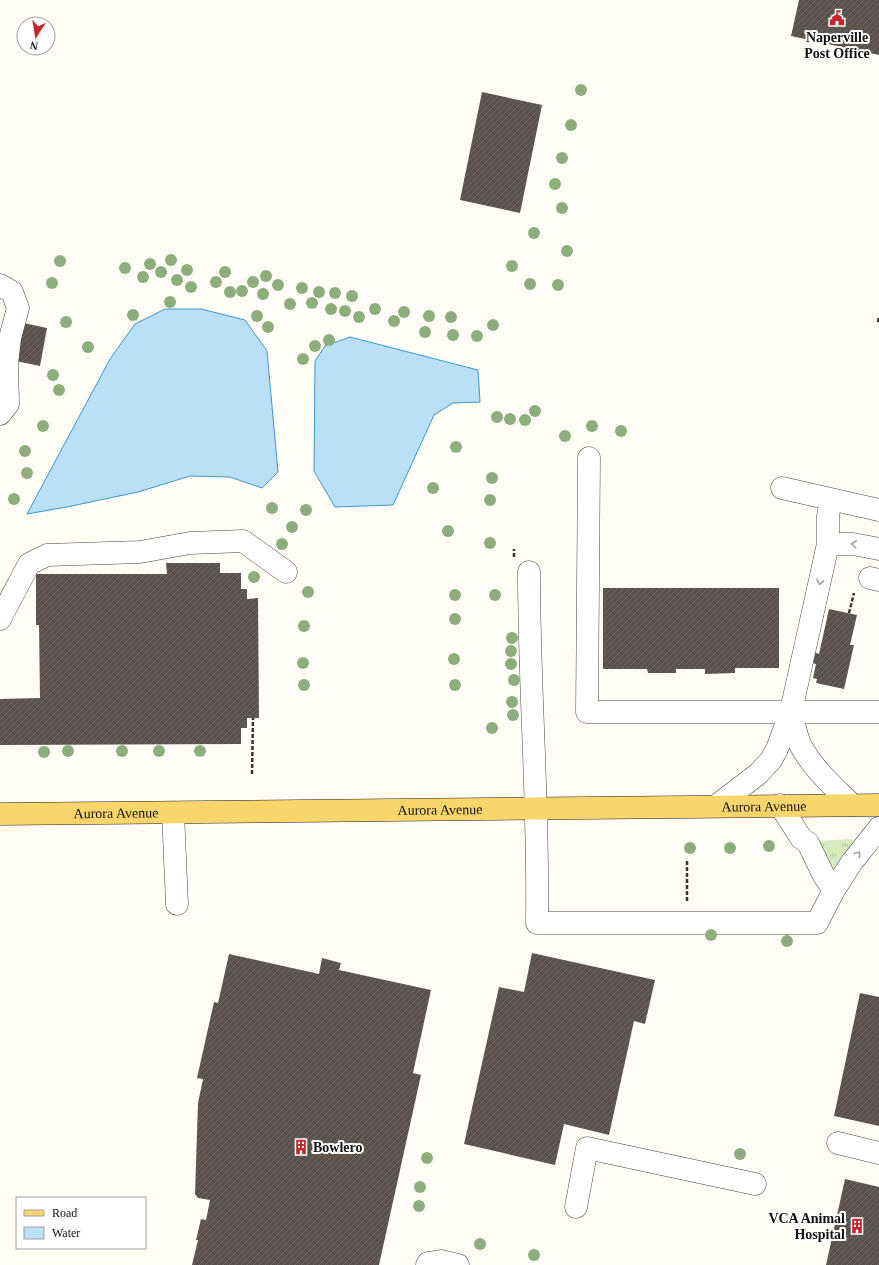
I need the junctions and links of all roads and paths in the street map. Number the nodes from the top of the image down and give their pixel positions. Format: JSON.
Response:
{"nodes":[{"id":1,"x":0,"y":285,"type":"edge"},
{"id":2,"x":879,"y":317,"type":"edge"},
{"id":3,"x":878,"y":322,"type":"edge"},
{"id":4,"x":0,"y":414,"type":"edge"},
{"id":5,"x":589,"y":458,"type":"dead end"},
{"id":6,"x":782,"y":488,"type":"dead end"},
{"id":7,"x":831,"y":499,"type":"junction"},
{"id":8,"x":879,"y":510,"type":"edge"},
{"id":9,"x":828,"y":544,"type":"junction"},
{"id":10,"x":879,"y":549,"type":"edge"},
{"id":11,"x":286,"y":572,"type":"dead end"},
{"id":12,"x":528,"y":572,"type":"dead end"},
{"id":13,"x":868,"y":583,"type":"edge"},
{"id":14,"x":849,"y":613,"type":"dead end"},
{"id":15,"x":0,"y":619,"type":"edge"},
{"id":16,"x":791,"y":711,"type":"junction"},
{"id":17,"x":879,"y":712,"type":"edge"},
{"id":18,"x":253,"y":718,"type":"dead end"},
{"id":19,"x":252,"y":774,"type":"dead end"},
{"id":20,"x":780,"y":805,"type":"junction"},
{"id":21,"x":852,"y":805,"type":"junction"},
{"id":22,"x":879,"y":805,"type":"edge"},
{"id":23,"x":716,"y":806,"type":"junction"},
{"id":24,"x":537,"y":808,"type":"junction"},
{"id":25,"x":173,"y":813,"type":"junction"},
{"id":26,"x":0,"y":814,"type":"edge"},
{"id":27,"x":879,"y":828,"type":"edge"},
{"id":28,"x":687,"y":860,"type":"dead end"},
{"id":29,"x":687,"y":876,"type":"dead end"},
{"id":30,"x":834,"y":890,"type":"junction"},
{"id":31,"x":177,"y":904,"type":"dead end"},
{"id":32,"x":838,"y":1143,"type":"dead end"},
{"id":33,"x":879,"y":1153,"type":"edge"},
{"id":34,"x":755,"y":1184,"type":"dead end"},
{"id":35,"x":576,"y":1206,"type":"dead end"},
{"id":36,"x":427,"y":1265,"type":"edge"},
{"id":37,"x":458,"y":1265,"type":"edge"}],
"edges":[{"from":1,"to":4,"type":"lane"},
{"from":2,"to":3,"type":"path"},
{"from":5,"to":16,"type":"lane"},
{"from":6,"to":7,"type":"lane"},
{"from":7,"to":8,"type":"lane"},
{"from":7,"to":9,"type":"lane"},
{"from":10,"to":9,"type":"lane","one_way":true},
{"from":9,"to":16,"type":"lane","one_way":true},
{"from":11,"to":15,"type":"lane"},
{"from":12,"to":24,"type":"lane"},
{"from":13,"to":14,"type":"path"},
{"from":16,"to":17,"type":"lane"},
{"from":16,"to":21,"type":"lane"},
{"from":16,"to":23,"type":"lane"},
{"from":18,"to":19,"type":"path"},
{"from":20,"to":21,"type":"main road","name":"Aurora Avenue"},
{"from":20,"to":23,"type":"main road","name":"Aurora Avenue"},
{"from":20,"to":30,"type":"lane"},
{"from":21,"to":22,"type":"main road","name":"Aurora Avenue"},
{"from":23,"to":24,"type":"main road","name":"Aurora Avenue"},
{"from":24,"to":25,"type":"main road","name":"Aurora Avenue"},
{"from":24,"to":30,"type":"lane"},
{"from":25,"to":26,"type":"main road","name":"Aurora Avenue"},
{"from":25,"to":31,"type":"lane"},
{"from":30,"to":27,"type":"lane","one_way":true},
{"from":28,"to":29,"type":"path"},
{"from":32,"to":33,"type":"lane"},
{"from":34,"to":35,"type":"lane"},
{"from":36,"to":37,"type":"lane"}]}
